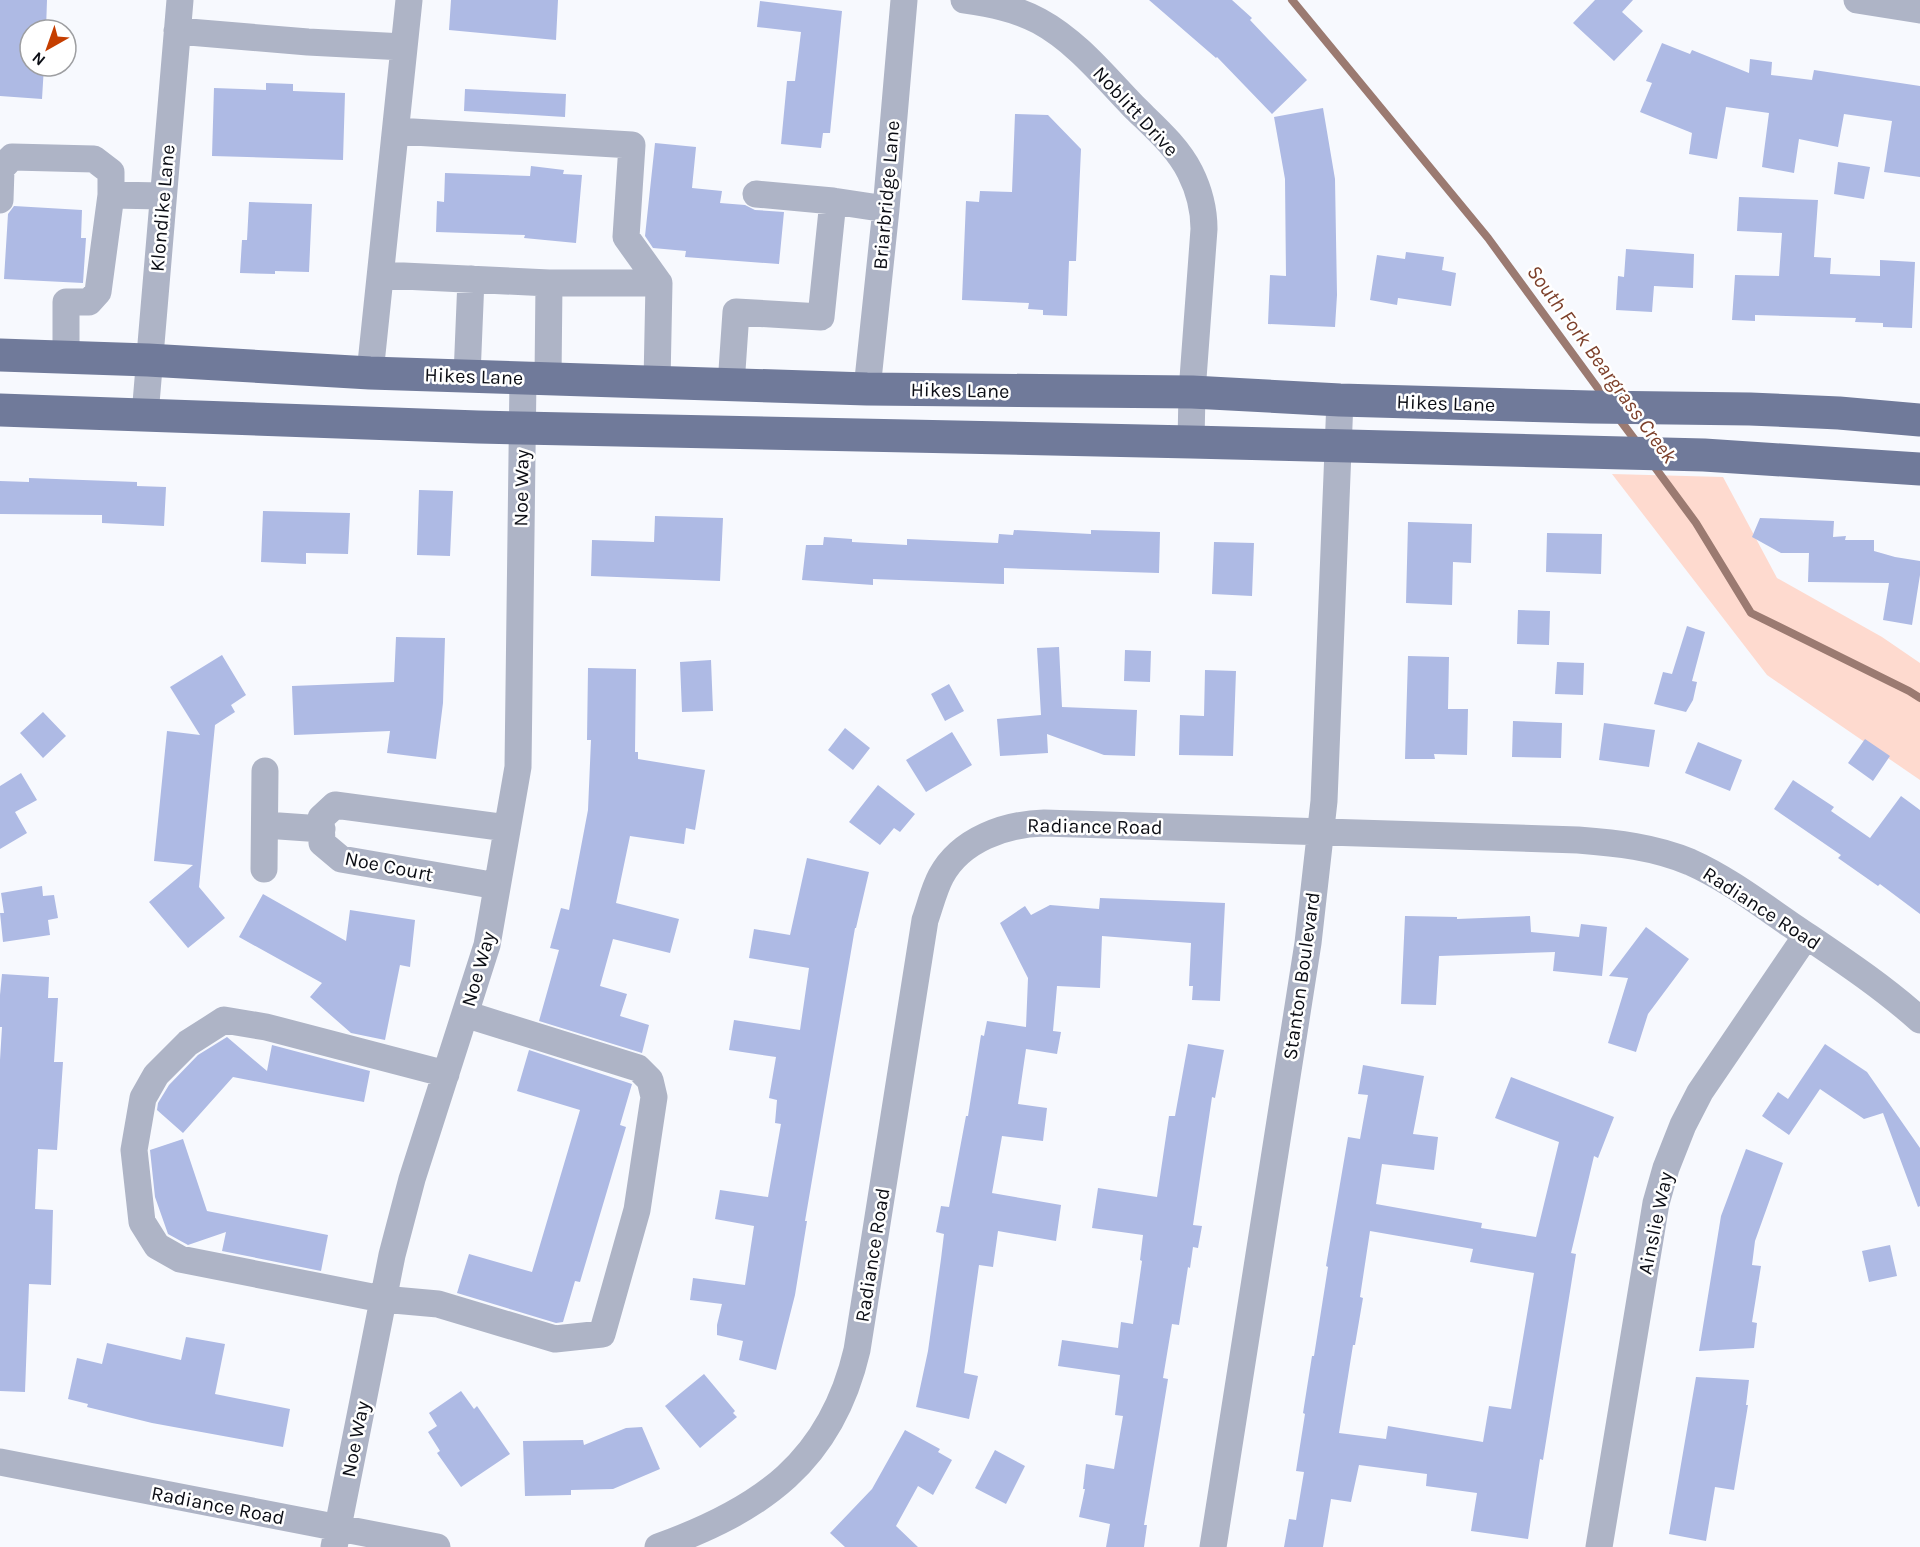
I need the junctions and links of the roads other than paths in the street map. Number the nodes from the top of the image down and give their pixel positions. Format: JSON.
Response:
{"nodes":[{"id":1,"x":180,"y":0,"type":"edge"},
{"id":2,"x":409,"y":0,"type":"edge"},
{"id":3,"x":904,"y":0,"type":"edge"},
{"id":4,"x":964,"y":0,"type":"edge"},
{"id":5,"x":1857,"y":0,"type":"edge"},
{"id":6,"x":1920,"y":10,"type":"edge"},
{"id":7,"x":177,"y":31,"type":"junction"},
{"id":8,"x":404,"y":46,"type":"junction"},
{"id":9,"x":396,"y":131,"type":"junction"},
{"id":10,"x":756,"y":194,"type":"dead end"},
{"id":11,"x":111,"y":195,"type":"junction"},
{"id":12,"x":163,"y":196,"type":"junction"},
{"id":13,"x":0,"y":200,"type":"edge"},
{"id":14,"x":833,"y":201,"type":"junction"},
{"id":15,"x":886,"y":209,"type":"junction"},
{"id":16,"x":382,"y":275,"type":"junction"},
{"id":17,"x":471,"y":279,"type":"junction"},
{"id":18,"x":549,"y":283,"type":"junction"},
{"id":19,"x":659,"y":283,"type":"junction"},
{"id":20,"x":0,"y":355,"type":"edge"},
{"id":21,"x":66,"y":357,"type":"junction"},
{"id":22,"x":148,"y":360,"type":"junction"},
{"id":23,"x":370,"y":373,"type":"junction"},
{"id":24,"x":467,"y":376,"type":"junction"},
{"id":25,"x":535,"y":378,"type":"junction"},
{"id":26,"x":657,"y":382,"type":"junction"},
{"id":27,"x":731,"y":384,"type":"junction"},
{"id":28,"x":867,"y":389,"type":"junction"},
{"id":29,"x":1192,"y":393,"type":"junction"},
{"id":30,"x":1340,"y":400,"type":"junction"},
{"id":31,"x":0,"y":410,"type":"edge"},
{"id":32,"x":145,"y":415,"type":"junction"},
{"id":33,"x":1920,"y":420,"type":"edge"},
{"id":34,"x":522,"y":429,"type":"junction"},
{"id":35,"x":1191,"y":442,"type":"junction"},
{"id":36,"x":1338,"y":446,"type":"junction"},
{"id":37,"x":1920,"y":469,"type":"edge"},
{"id":38,"x":265,"y":771,"type":"dead end"},
{"id":39,"x":265,"y":825,"type":"junction"},
{"id":40,"x":507,"y":828,"type":"junction"},
{"id":41,"x":322,"y":829,"type":"junction"},
{"id":42,"x":1320,"y":833,"type":"junction"},
{"id":43,"x":264,"y":869,"type":"dead end"},
{"id":44,"x":497,"y":886,"type":"junction"},
{"id":45,"x":1806,"y":936,"type":"junction"},
{"id":46,"x":465,"y":1014,"type":"junction"},
{"id":47,"x":1920,"y":1020,"type":"edge"},
{"id":48,"x":446,"y":1074,"type":"junction"},
{"id":49,"x":382,"y":1299,"type":"junction"},
{"id":50,"x":0,"y":1462,"type":"edge"},
{"id":51,"x":336,"y":1537,"type":"edge"},
{"id":52,"x":437,"y":1547,"type":"edge"},
{"id":53,"x":658,"y":1547,"type":"edge"},
{"id":54,"x":1213,"y":1547,"type":"edge"},
{"id":55,"x":1599,"y":1547,"type":"edge"}],
"edges":[{"from":1,"to":7,"type":"street","name":"Klondike Lane"},
{"from":2,"to":8,"type":"street"},
{"from":3,"to":15,"type":"street","name":"Briarbridge Lane"},
{"from":4,"to":29,"type":"street","name":"Noblitt Drive"},
{"from":5,"to":6,"type":"street"},
{"from":7,"to":8,"type":"street"},
{"from":7,"to":12,"type":"street","name":"Klondike Lane"},
{"from":8,"to":9,"type":"street"},
{"from":9,"to":16,"type":"street"},
{"from":9,"to":19,"type":"street"},
{"from":10,"to":14,"type":"street"},
{"from":11,"to":12,"type":"street"},
{"from":11,"to":13,"type":"street"},
{"from":11,"to":21,"type":"street"},
{"from":12,"to":22,"type":"street","name":"Klondike Lane"},
{"from":14,"to":15,"type":"street"},
{"from":14,"to":27,"type":"street"},
{"from":15,"to":28,"type":"street","name":"Briarbridge Lane"},
{"from":16,"to":17,"type":"street"},
{"from":16,"to":23,"type":"street"},
{"from":17,"to":18,"type":"street"},
{"from":17,"to":24,"type":"street"},
{"from":18,"to":19,"type":"street"},
{"from":18,"to":25,"type":"street","name":"Noe Way"},
{"from":19,"to":26,"type":"street"},
{"from":20,"to":21,"type":"main road","name":"Hikes Lane"},
{"from":21,"to":22,"type":"main road","name":"Hikes Lane"},
{"from":22,"to":23,"type":"main road","name":"Hikes Lane"},
{"from":22,"to":32,"type":"street","name":"Klondike Lane"},
{"from":23,"to":24,"type":"main road","name":"Hikes Lane"},
{"from":24,"to":25,"type":"main road","name":"Hikes Lane"},
{"from":25,"to":26,"type":"main road","name":"Hikes Lane"},
{"from":25,"to":34,"type":"street","name":"Noe Way"},
{"from":26,"to":27,"type":"main road","name":"Hikes Lane"},
{"from":27,"to":28,"type":"main road","name":"Hikes Lane"},
{"from":28,"to":29,"type":"main road","name":"Hikes Lane"},
{"from":29,"to":30,"type":"main road","name":"Hikes Lane"},
{"from":29,"to":35,"type":"street","name":"Noblitt Drive"},
{"from":30,"to":33,"type":"main road","name":"Hikes Lane"},
{"from":30,"to":36,"type":"street","name":"Stanton Boulevard"},
{"from":31,"to":32,"type":"main road"},
{"from":32,"to":34,"type":"main road"},
{"from":34,"to":35,"type":"main road"},
{"from":34,"to":40,"type":"street","name":"Noe Way"},
{"from":35,"to":36,"type":"main road"},
{"from":36,"to":37,"type":"main road"},
{"from":36,"to":42,"type":"street","name":"Stanton Boulevard"},
{"from":38,"to":39,"type":"street"},
{"from":39,"to":41,"type":"street"},
{"from":39,"to":43,"type":"street"},
{"from":40,"to":41,"type":"street"},
{"from":40,"to":44,"type":"street","name":"Noe Way"},
{"from":41,"to":44,"type":"street","name":"Noe Court"},
{"from":42,"to":45,"type":"street","name":"Radiance Road"},
{"from":42,"to":53,"type":"street","name":"Radiance Road"},
{"from":42,"to":54,"type":"street","name":"Stanton Boulevard"},
{"from":44,"to":46,"type":"street","name":"Noe Way"},
{"from":45,"to":47,"type":"street","name":"Radiance Road"},
{"from":45,"to":55,"type":"street","name":"Ainslie Way"},
{"from":46,"to":48,"type":"street","name":"Noe Way"},
{"from":46,"to":49,"type":"street"},
{"from":48,"to":49,"type":"street","name":"Noe Way"},
{"from":48,"to":49,"type":"street"},
{"from":49,"to":51,"type":"street","name":"Noe Way"},
{"from":50,"to":51,"type":"street","name":"Radiance Road"},
{"from":51,"to":52,"type":"street","name":"Radiance Road"}]}
